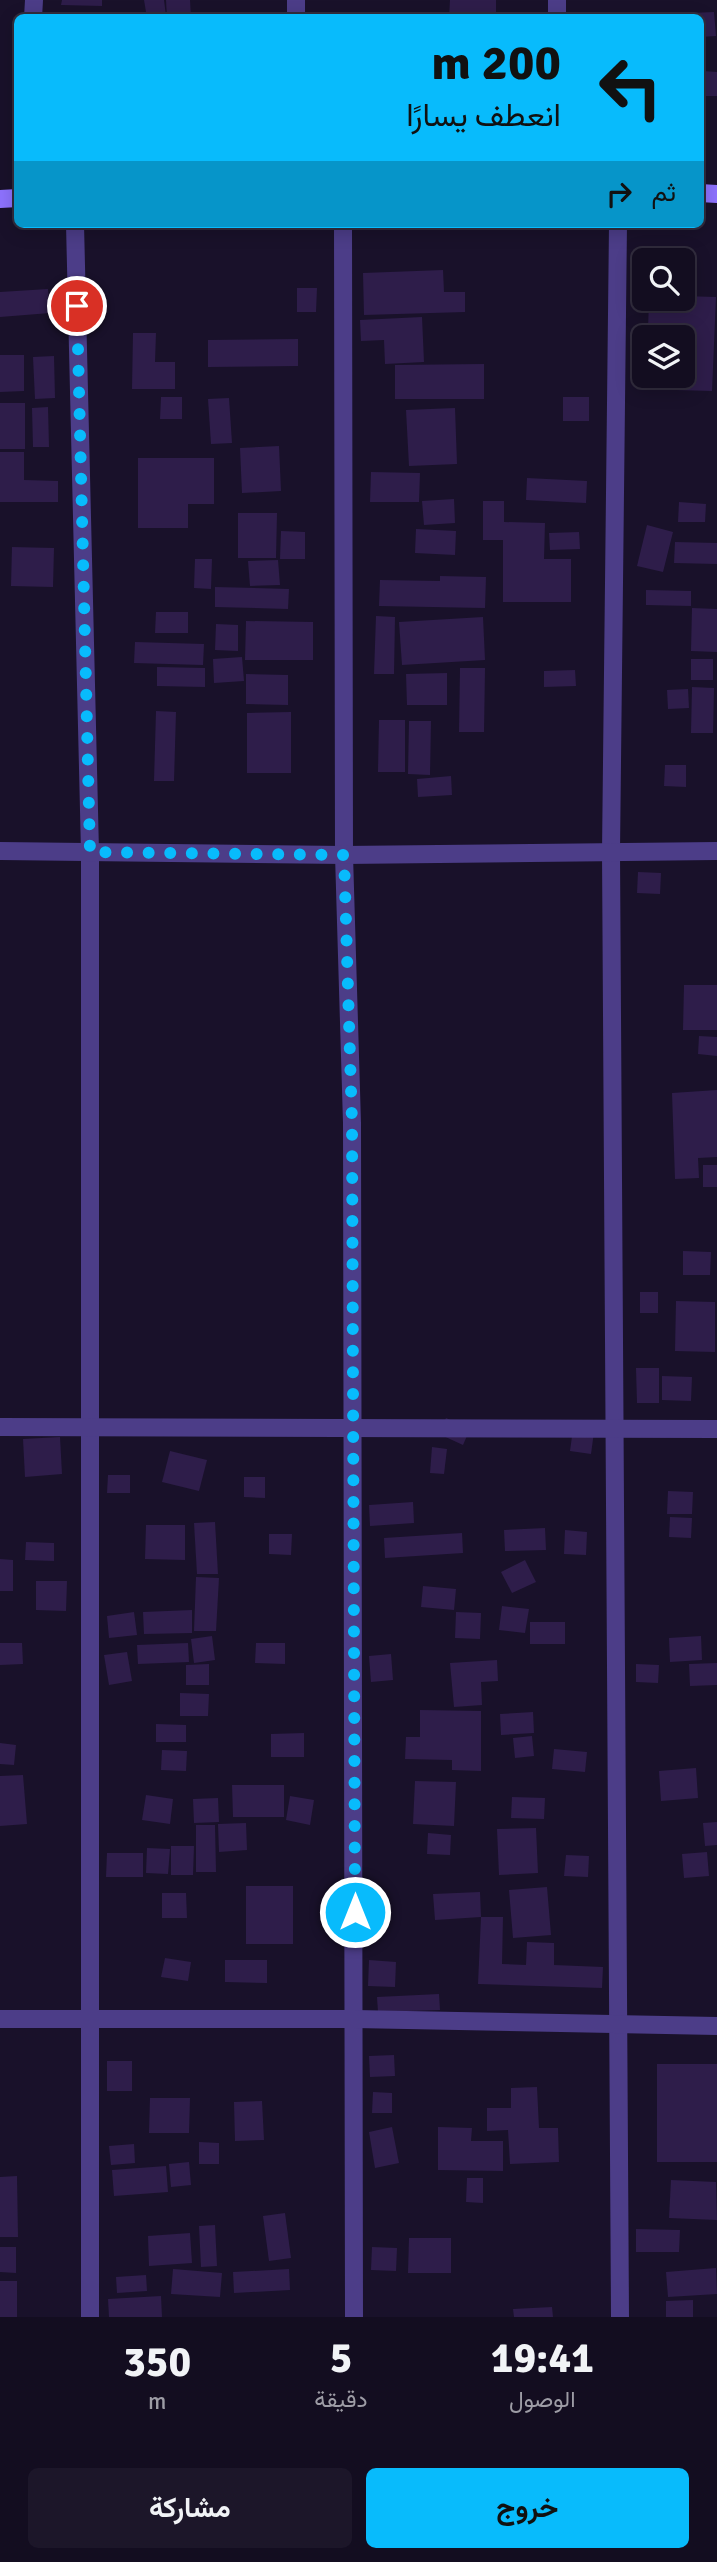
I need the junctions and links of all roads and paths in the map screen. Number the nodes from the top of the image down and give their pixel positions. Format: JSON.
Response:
{"nodes":[{"id":1,"x":75,"y":228,"type":"edge"},
{"id":2,"x":343,"y":228,"type":"edge"},
{"id":3,"x":618,"y":228,"type":"edge"},
{"id":4,"x":0,"y":850,"type":"edge"},
{"id":5,"x":90,"y":852,"type":"junction"},
{"id":6,"x":611,"y":852,"type":"junction"},
{"id":7,"x":717,"y":852,"type":"edge"},
{"id":8,"x":344,"y":855,"type":"junction"},
{"id":9,"x":0,"y":1427,"type":"edge"},
{"id":10,"x":89,"y":1428,"type":"junction"},
{"id":11,"x":615,"y":1429,"type":"junction"},
{"id":12,"x":717,"y":1429,"type":"edge"},
{"id":13,"x":354,"y":1430,"type":"junction"},
{"id":14,"x":0,"y":2018,"type":"edge"},
{"id":15,"x":91,"y":2018,"type":"junction"},
{"id":16,"x":355,"y":2019,"type":"junction"},
{"id":17,"x":620,"y":2025,"type":"junction"},
{"id":18,"x":717,"y":2026,"type":"edge"},
{"id":19,"x":90,"y":2317,"type":"edge"},
{"id":20,"x":354,"y":2317,"type":"edge"},
{"id":21,"x":620,"y":2317,"type":"edge"}],
"edges":[{"from":1,"to":5,"type":"street"},
{"from":2,"to":8,"type":"street"},
{"from":3,"to":6,"type":"street"},
{"from":4,"to":5,"type":"street"},
{"from":5,"to":8,"type":"street"},
{"from":5,"to":10,"type":"street"},
{"from":6,"to":7,"type":"street"},
{"from":6,"to":8,"type":"street"},
{"from":6,"to":11,"type":"street"},
{"from":8,"to":13,"type":"street"},
{"from":9,"to":10,"type":"street"},
{"from":10,"to":13,"type":"street"},
{"from":10,"to":15,"type":"street"},
{"from":11,"to":12,"type":"street"},
{"from":11,"to":13,"type":"street"},
{"from":11,"to":17,"type":"street"},
{"from":13,"to":16,"type":"street"},
{"from":14,"to":15,"type":"street"},
{"from":15,"to":16,"type":"street"},
{"from":15,"to":19,"type":"street"},
{"from":16,"to":17,"type":"street"},
{"from":16,"to":20,"type":"street"},
{"from":17,"to":18,"type":"street"},
{"from":17,"to":21,"type":"street"}]}
